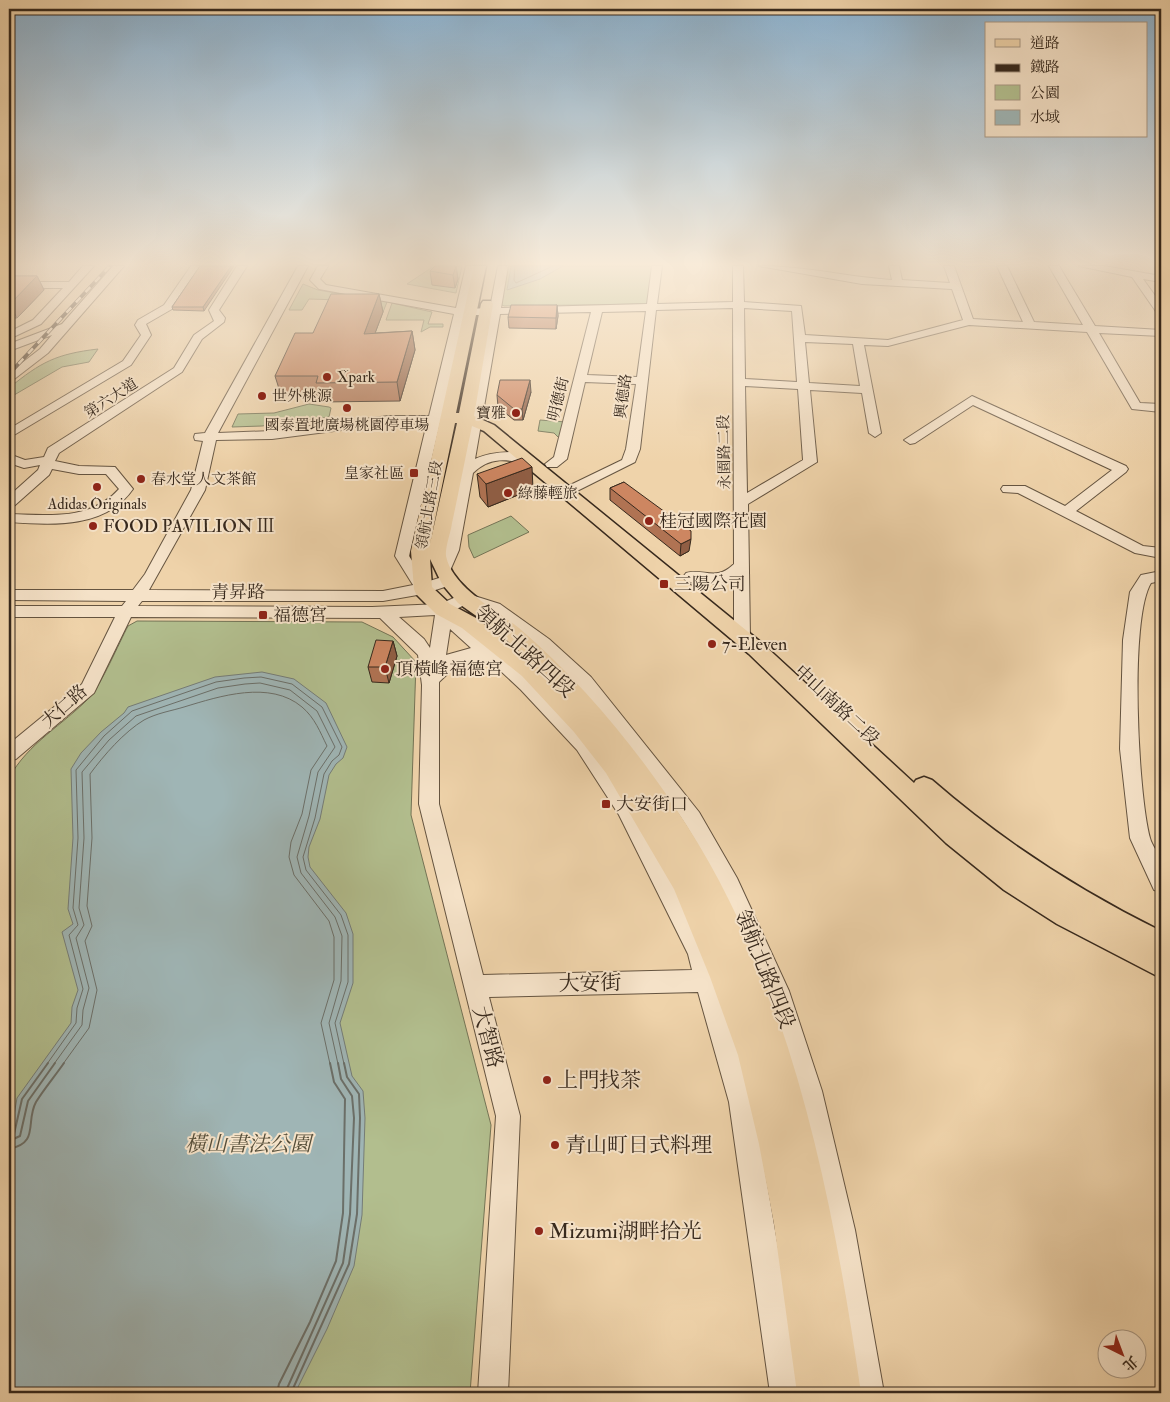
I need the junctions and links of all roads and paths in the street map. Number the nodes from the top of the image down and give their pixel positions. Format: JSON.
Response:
{"nodes":[{"id":1,"x":52,"y":331,"type":"edge"},
{"id":2,"x":58,"y":331,"type":"edge"},
{"id":3,"x":61,"y":331,"type":"edge"},
{"id":4,"x":144,"y":331,"type":"edge"},
{"id":5,"x":208,"y":331,"type":"edge"},
{"id":6,"x":259,"y":331,"type":"edge"},
{"id":7,"x":265,"y":331,"type":"edge"},
{"id":8,"x":461,"y":331,"type":"edge"},
{"id":9,"x":486,"y":331,"type":"edge"},
{"id":10,"x":591,"y":331,"type":"edge"},
{"id":11,"x":647,"y":331,"type":"edge"},
{"id":12,"x":739,"y":331,"type":"edge"},
{"id":13,"x":799,"y":331,"type":"edge"},
{"id":14,"x":933,"y":331,"type":"edge"},
{"id":15,"x":1091,"y":331,"type":"edge"},
{"id":16,"x":1147,"y":331,"type":"edge"},
{"id":17,"x":1161,"y":332,"type":"edge"},
{"id":18,"x":800,"y":338,"type":"junction"},
{"id":19,"x":858,"y":341,"type":"junction"},
{"id":20,"x":9,"y":348,"type":"edge"},
{"id":21,"x":9,"y":365,"type":"edge"},
{"id":22,"x":9,"y":378,"type":"edge"},
{"id":23,"x":580,"y":378,"type":"junction"},
{"id":24,"x":641,"y":381,"type":"junction"},
{"id":25,"x":740,"y":382,"type":"junction"},
{"id":26,"x":804,"y":386,"type":"junction"},
{"id":27,"x":867,"y":390,"type":"junction"},
{"id":28,"x":1161,"y":408,"type":"edge"},
{"id":29,"x":472,"y":414,"type":"junction"},
{"id":30,"x":441,"y":415,"type":"junction"},
{"id":31,"x":9,"y":432,"type":"edge"},
{"id":32,"x":875,"y":433,"type":"dead end"},
{"id":33,"x":205,"y":434,"type":"junction"},
{"id":34,"x":910,"y":440,"type":"dead end"},
{"id":35,"x":9,"y":454,"type":"edge"},
{"id":36,"x":9,"y":458,"type":"edge"},
{"id":37,"x":52,"y":459,"type":"junction"},
{"id":38,"x":530,"y":461,"type":"junction"},
{"id":39,"x":30,"y":462,"type":"junction"},
{"id":40,"x":552,"y":464,"type":"junction"},
{"id":41,"x":467,"y":471,"type":"junction"},
{"id":42,"x":573,"y":489,"type":"junction"},
{"id":43,"x":1008,"y":489,"type":"dead end"},
{"id":44,"x":741,"y":502,"type":"junction"},
{"id":45,"x":9,"y":503,"type":"edge"},
{"id":46,"x":1066,"y":512,"type":"junction"},
{"id":47,"x":9,"y":514,"type":"edge"},
{"id":48,"x":9,"y":518,"type":"edge"},
{"id":49,"x":1161,"y":553,"type":"edge"},
{"id":50,"x":742,"y":564,"type":"junction"},
{"id":51,"x":1161,"y":576,"type":"edge"},
{"id":52,"x":691,"y":577,"type":"junction"},
{"id":53,"x":423,"y":589,"type":"junction"},
{"id":54,"x":450,"y":589,"type":"junction"},
{"id":55,"x":9,"y":595,"type":"edge"},
{"id":56,"x":136,"y":595,"type":"junction"},
{"id":57,"x":9,"y":611,"type":"edge"},
{"id":58,"x":126,"y":612,"type":"junction"},
{"id":59,"x":383,"y":612,"type":"junction"},
{"id":60,"x":742,"y":629,"type":"junction"},
{"id":61,"x":496,"y":657,"type":"junction"},
{"id":62,"x":432,"y":679,"type":"junction"},
{"id":63,"x":9,"y":754,"type":"edge"},
{"id":64,"x":1161,"y":883,"type":"edge"},
{"id":65,"x":1161,"y":944,"type":"edge"},
{"id":66,"x":1161,"y":965,"type":"edge"},
{"id":67,"x":706,"y":981,"type":"junction"},
{"id":68,"x":474,"y":986,"type":"junction"},
{"id":69,"x":493,"y":1393,"type":"edge"},
{"id":70,"x":785,"y":1393,"type":"edge"},
{"id":71,"x":815,"y":1393,"type":"edge"},
{"id":72,"x":843,"y":1393,"type":"edge"},
{"id":73,"x":869,"y":1393,"type":"edge"}],
"edges":[{"from":1,"to":20,"type":"street"},
{"from":2,"to":21,"type":"street"},
{"from":3,"to":22,"type":"street"},
{"from":4,"to":31,"type":"street"},
{"from":5,"to":37,"type":"street","name":"第六大道"},
{"from":6,"to":33,"type":"street"},
{"from":7,"to":33,"type":"street"},
{"from":8,"to":30,"type":"main road","name":"領航北路三段"},
{"from":9,"to":29,"type":"main road","name":"領航北路三段"},
{"from":10,"to":23,"type":"street","name":"明德街"},
{"from":11,"to":24,"type":"street","name":"興德路"},
{"from":12,"to":25,"type":"street","name":"永園路二段"},
{"from":13,"to":18,"type":"street"},
{"from":14,"to":19,"type":"street"},
{"from":15,"to":28,"type":"street"},
{"from":16,"to":17,"type":"street"},
{"from":18,"to":19,"type":"street"},
{"from":18,"to":26,"type":"street"},
{"from":19,"to":27,"type":"street"},
{"from":23,"to":24,"type":"street"},
{"from":23,"to":40,"type":"street","name":"明德街"},
{"from":24,"to":42,"type":"street","name":"興德路"},
{"from":25,"to":26,"type":"street"},
{"from":25,"to":44,"type":"street","name":"永園路二段"},
{"from":26,"to":27,"type":"street"},
{"from":26,"to":44,"type":"street"},
{"from":27,"to":32,"type":"street"},
{"from":29,"to":30,"type":"main road"},
{"from":29,"to":38,"type":"main road","name":"中山南路二段"},
{"from":29,"to":40,"type":"main road","name":"中山南路二段"},
{"from":29,"to":41,"type":"street","name":"領航北路三段"},
{"from":29,"to":54,"type":"main road","name":"領航北路三段"},
{"from":30,"to":33,"type":"street"},
{"from":30,"to":53,"type":"main road","name":"領航北路三段"},
{"from":33,"to":56,"type":"street","name":"大仁路"},
{"from":34,"to":46,"type":"street"},
{"from":35,"to":39,"type":"street"},
{"from":36,"to":39,"type":"street"},
{"from":37,"to":39,"type":"street"},
{"from":37,"to":45,"type":"street"},
{"from":37,"to":47,"type":"street"},
{"from":37,"to":48,"type":"street"},
{"from":38,"to":41,"type":"street"},
{"from":38,"to":42,"type":"main road","name":"中山南路二段"},
{"from":40,"to":42,"type":"main road","name":"中山南路二段"},
{"from":41,"to":54,"type":"street","name":"領航北路三段"},
{"from":42,"to":52,"type":"main road","name":"中山南路二段"},
{"from":42,"to":60,"type":"main road","name":"中山南路二段"},
{"from":43,"to":46,"type":"street"},
{"from":44,"to":50,"type":"street","name":"永園路二段"},
{"from":46,"to":49,"type":"street"},
{"from":50,"to":52,"type":"street"},
{"from":50,"to":60,"type":"street","name":"永園路二段"},
{"from":51,"to":64,"type":"street"},
{"from":52,"to":60,"type":"main road","name":"中山南路二段"},
{"from":53,"to":54,"type":"main road","name":"領航北路四段"},
{"from":53,"to":56,"type":"street","name":"青昇路"},
{"from":54,"to":59,"type":"street","name":"青昇路"},
{"from":54,"to":61,"type":"street","name":"領航北路四段"},
{"from":54,"to":62,"type":"street","name":"大智路"},
{"from":54,"to":71,"type":"main road","name":"領航北路四段"},
{"from":54,"to":72,"type":"main road","name":"領航北路四段"},
{"from":54,"to":73,"type":"street","name":"領航北路四段"},
{"from":55,"to":56,"type":"street","name":"青昇路"},
{"from":56,"to":58,"type":"street","name":"大仁路"},
{"from":57,"to":58,"type":"street","name":"青昇路"},
{"from":58,"to":59,"type":"street","name":"青昇路"},
{"from":58,"to":63,"type":"street","name":"大仁路"},
{"from":59,"to":62,"type":"street","name":"大智路"},
{"from":60,"to":65,"type":"main road","name":"中山南路二段"},
{"from":60,"to":66,"type":"main road","name":"中山南路二段"},
{"from":61,"to":62,"type":"street"},
{"from":61,"to":67,"type":"street","name":"領航北路四段"},
{"from":62,"to":68,"type":"street","name":"大智路"},
{"from":67,"to":68,"type":"street","name":"大安街"},
{"from":67,"to":70,"type":"street","name":"領航北路四段"},
{"from":68,"to":69,"type":"street","name":"大智路"}]}
